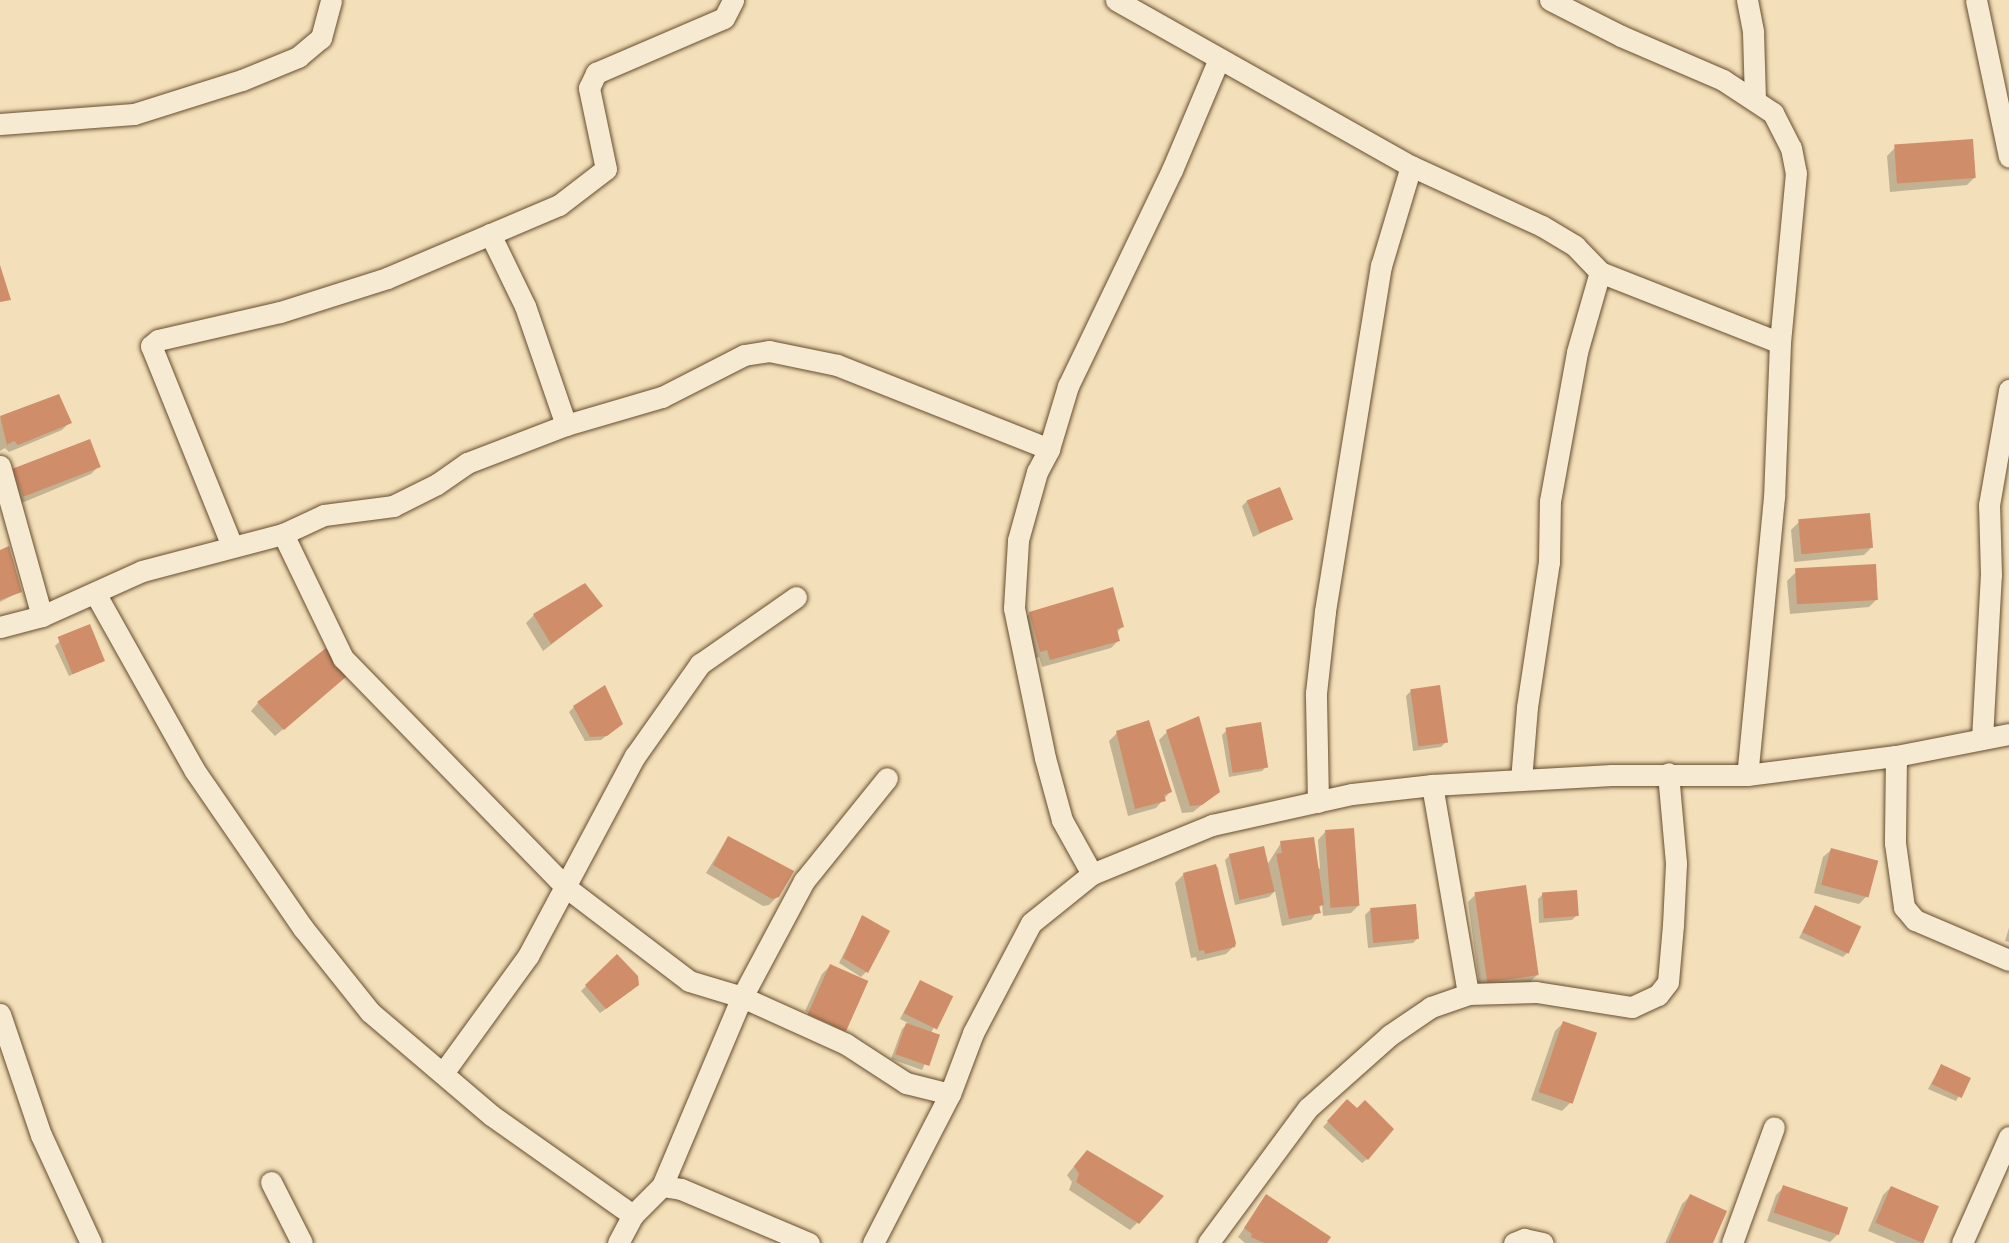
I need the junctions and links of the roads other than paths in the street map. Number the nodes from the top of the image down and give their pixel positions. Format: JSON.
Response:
{"nodes":[{"id":1,"x":331,"y":0,"type":"edge"},
{"id":2,"x":733,"y":0,"type":"edge"},
{"id":3,"x":1116,"y":0,"type":"edge"},
{"id":4,"x":1550,"y":0,"type":"edge"},
{"id":5,"x":1747,"y":0,"type":"edge"},
{"id":6,"x":1976,"y":0,"type":"edge"},
{"id":7,"x":1219,"y":59,"type":"junction"},
{"id":8,"x":1755,"y":101,"type":"junction"},
{"id":9,"x":0,"y":124,"type":"edge"},
{"id":10,"x":2009,"y":157,"type":"edge"},
{"id":11,"x":1411,"y":166,"type":"junction"},
{"id":12,"x":490,"y":234,"type":"junction"},
{"id":13,"x":1600,"y":272,"type":"junction"},
{"id":14,"x":1780,"y":343,"type":"junction"},
{"id":15,"x":2009,"y":390,"type":"edge"},
{"id":16,"x":566,"y":425,"type":"junction"},
{"id":17,"x":1049,"y":449,"type":"junction"},
{"id":18,"x":0,"y":466,"type":"edge"},
{"id":19,"x":283,"y":534,"type":"junction"},
{"id":20,"x":232,"y":546,"type":"junction"},
{"id":21,"x":95,"y":592,"type":"junction"},
{"id":22,"x":796,"y":597,"type":"dead end"},
{"id":23,"x":42,"y":616,"type":"junction"},
{"id":24,"x":0,"y":627,"type":"edge"},
{"id":25,"x":2009,"y":734,"type":"edge"},
{"id":26,"x":1982,"y":739,"type":"junction"},
{"id":27,"x":1896,"y":756,"type":"junction"},
{"id":28,"x":1668,"y":773,"type":"junction"},
{"id":29,"x":1747,"y":775,"type":"junction"},
{"id":30,"x":887,"y":778,"type":"dead end"},
{"id":31,"x":1521,"y":780,"type":"junction"},
{"id":32,"x":1431,"y":785,"type":"junction"},
{"id":33,"x":1318,"y":802,"type":"junction"},
{"id":34,"x":1092,"y":873,"type":"junction"},
{"id":35,"x":567,"y":888,"type":"junction"},
{"id":36,"x":2009,"y":960,"type":"edge"},
{"id":37,"x":1468,"y":993,"type":"junction"},
{"id":38,"x":742,"y":997,"type":"junction"},
{"id":39,"x":0,"y":1014,"type":"edge"},
{"id":40,"x":442,"y":1073,"type":"junction"},
{"id":41,"x":950,"y":1094,"type":"junction"},
{"id":42,"x":1774,"y":1126,"type":"dead end"},
{"id":43,"x":2009,"y":1137,"type":"edge"},
{"id":44,"x":271,"y":1182,"type":"dead end"},
{"id":45,"x":662,"y":1186,"type":"junction"},
{"id":46,"x":633,"y":1215,"type":"junction"},
{"id":47,"x":91,"y":1243,"type":"edge"},
{"id":48,"x":302,"y":1243,"type":"edge"},
{"id":49,"x":618,"y":1243,"type":"edge"},
{"id":50,"x":809,"y":1243,"type":"edge"},
{"id":51,"x":873,"y":1243,"type":"edge"},
{"id":52,"x":1208,"y":1243,"type":"edge"},
{"id":53,"x":1514,"y":1243,"type":"edge"},
{"id":54,"x":1543,"y":1243,"type":"edge"},
{"id":55,"x":1732,"y":1243,"type":"edge"},
{"id":56,"x":1962,"y":1243,"type":"edge"}],
"edges":[{"from":1,"to":9,"type":"street"},
{"from":2,"to":12,"type":"street"},
{"from":3,"to":7,"type":"street"},
{"from":4,"to":8,"type":"street"},
{"from":5,"to":8,"type":"street"},
{"from":6,"to":10,"type":"street"},
{"from":7,"to":11,"type":"street"},
{"from":7,"to":17,"type":"street"},
{"from":8,"to":14,"type":"street"},
{"from":11,"to":13,"type":"street"},
{"from":11,"to":33,"type":"street"},
{"from":12,"to":16,"type":"street"},
{"from":12,"to":20,"type":"street"},
{"from":13,"to":14,"type":"street"},
{"from":13,"to":31,"type":"street"},
{"from":14,"to":29,"type":"street"},
{"from":15,"to":26,"type":"street"},
{"from":16,"to":17,"type":"street"},
{"from":16,"to":19,"type":"street"},
{"from":17,"to":34,"type":"street"},
{"from":18,"to":23,"type":"street"},
{"from":19,"to":20,"type":"street"},
{"from":19,"to":35,"type":"street"},
{"from":20,"to":21,"type":"street"},
{"from":21,"to":23,"type":"street"},
{"from":21,"to":40,"type":"street"},
{"from":22,"to":35,"type":"street"},
{"from":23,"to":24,"type":"street"},
{"from":25,"to":26,"type":"street"},
{"from":26,"to":27,"type":"street"},
{"from":27,"to":29,"type":"street"},
{"from":27,"to":36,"type":"street"},
{"from":28,"to":29,"type":"street"},
{"from":28,"to":31,"type":"street"},
{"from":28,"to":37,"type":"street"},
{"from":30,"to":38,"type":"street"},
{"from":31,"to":32,"type":"street"},
{"from":32,"to":33,"type":"street"},
{"from":32,"to":37,"type":"street"},
{"from":33,"to":34,"type":"street"},
{"from":34,"to":41,"type":"street"},
{"from":35,"to":38,"type":"street"},
{"from":35,"to":40,"type":"street"},
{"from":37,"to":52,"type":"street"},
{"from":38,"to":41,"type":"street"},
{"from":38,"to":45,"type":"street"},
{"from":39,"to":47,"type":"street"},
{"from":40,"to":46,"type":"street"},
{"from":41,"to":51,"type":"street"},
{"from":42,"to":55,"type":"street"},
{"from":43,"to":56,"type":"street"},
{"from":44,"to":48,"type":"street"},
{"from":45,"to":46,"type":"street"},
{"from":45,"to":50,"type":"street"},
{"from":46,"to":49,"type":"street"},
{"from":53,"to":54,"type":"street"}]}
